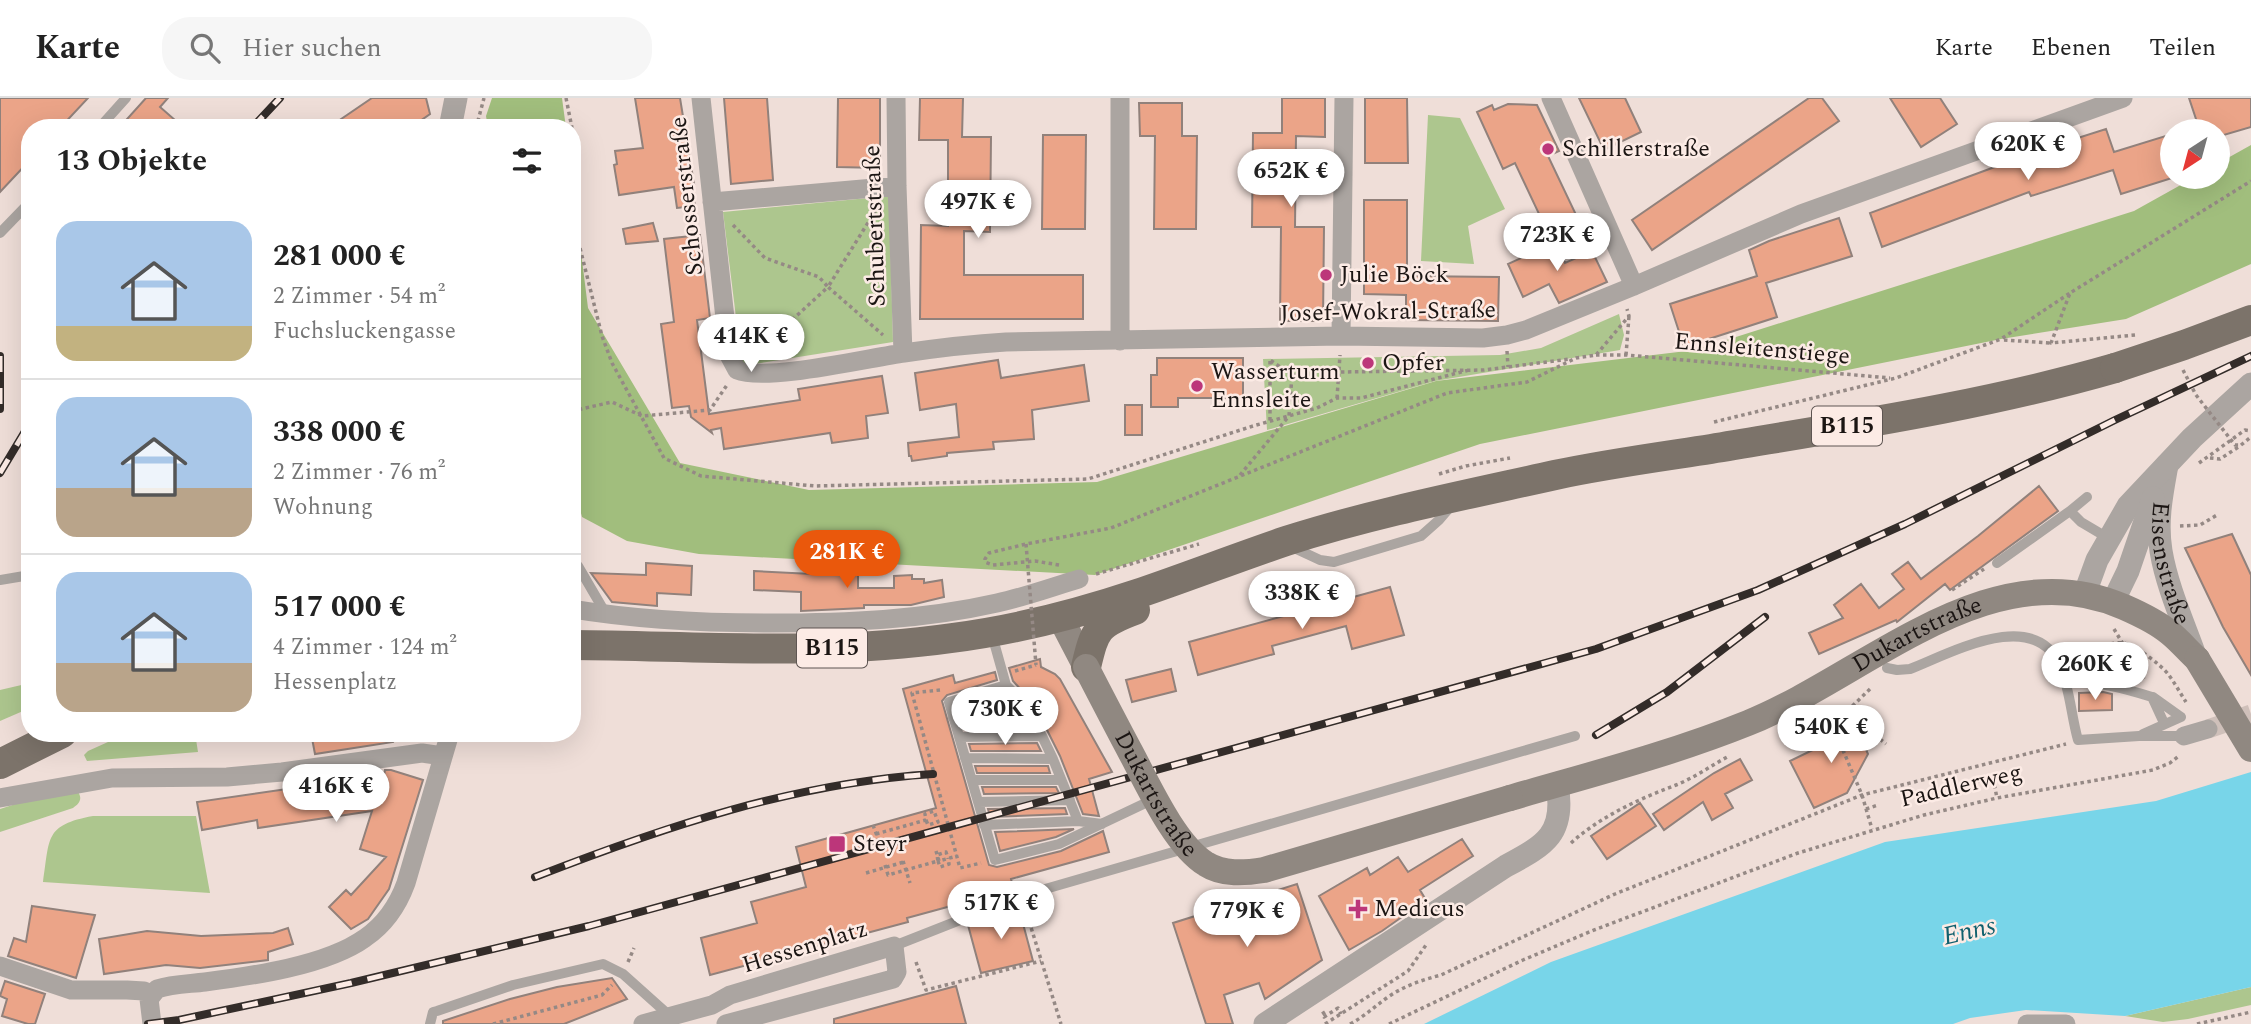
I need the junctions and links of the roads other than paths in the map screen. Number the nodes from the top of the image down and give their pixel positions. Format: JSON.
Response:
{"nodes":[{"id":1,"x":126,"y":98,"type":"edge"},
{"id":2,"x":456,"y":98,"type":"edge"},
{"id":3,"x":701,"y":98,"type":"edge"},
{"id":4,"x":896,"y":98,"type":"edge"},
{"id":5,"x":1120,"y":98,"type":"edge"},
{"id":6,"x":1344,"y":98,"type":"edge"},
{"id":7,"x":1551,"y":98,"type":"edge"},
{"id":8,"x":2123,"y":98,"type":"edge"},
{"id":9,"x":107,"y":119,"type":"edge"},
{"id":10,"x":452,"y":119,"type":"edge"},
{"id":11,"x":897,"y":186,"type":"junction"},
{"id":12,"x":712,"y":202,"type":"junction"},
{"id":13,"x":21,"y":211,"type":"edge"},
{"id":14,"x":0,"y":233,"type":"edge"},
{"id":15,"x":1628,"y":288,"type":"junction"},
{"id":16,"x":2251,"y":320,"type":"edge"},
{"id":17,"x":1341,"y":336,"type":"junction"},
{"id":18,"x":1120,"y":341,"type":"junction"},
{"id":19,"x":903,"y":353,"type":"junction"},
{"id":20,"x":737,"y":370,"type":"joint"},
{"id":21,"x":2251,"y":384,"type":"edge"},
{"id":22,"x":2167,"y":465,"type":"junction"},
{"id":23,"x":2087,"y":497,"type":"dead end"},
{"id":24,"x":2070,"y":511,"type":"junction"},
{"id":25,"x":2109,"y":538,"type":"junction"},
{"id":26,"x":1997,"y":563,"type":"dead end"},
{"id":27,"x":581,"y":571,"type":"edge"},
{"id":28,"x":1200,"y":572,"type":"junction"},
{"id":29,"x":21,"y":576,"type":"edge"},
{"id":30,"x":1079,"y":579,"type":"road end"},
{"id":31,"x":0,"y":580,"type":"edge"},
{"id":32,"x":2085,"y":593,"type":"junction"},
{"id":33,"x":581,"y":611,"type":"edge"},
{"id":34,"x":2112,"y":614,"type":"junction"},
{"id":35,"x":606,"y":615,"type":"junction"},
{"id":36,"x":1060,"y":617,"type":"junction"},
{"id":37,"x":991,"y":631,"type":"junction"},
{"id":38,"x":581,"y":645,"type":"edge"},
{"id":39,"x":2197,"y":659,"type":"junction"},
{"id":40,"x":1086,"y":667,"type":"junction"},
{"id":41,"x":1887,"y":668,"type":"dead end"},
{"id":42,"x":2065,"y":681,"type":"junction"},
{"id":43,"x":1006,"y":685,"type":"junction"},
{"id":44,"x":2152,"y":696,"type":"junction"},
{"id":45,"x":1032,"y":717,"type":"junction"},
{"id":46,"x":953,"y":718,"type":"junction"},
{"id":47,"x":2164,"y":723,"type":"junction"},
{"id":48,"x":2207,"y":729,"type":"tunnel mouth"},
{"id":49,"x":1042,"y":736,"type":"junction"},
{"id":50,"x":1575,"y":736,"type":"dead end"},
{"id":51,"x":2139,"y":736,"type":"junction"},
{"id":52,"x":2184,"y":736,"type":"joint"},
{"id":53,"x":959,"y":737,"type":"junction"},
{"id":54,"x":44,"y":742,"type":"edge"},
{"id":55,"x":447,"y":742,"type":"edge"},
{"id":56,"x":2251,"y":749,"type":"edge"},
{"id":57,"x":443,"y":756,"type":"junction"},
{"id":58,"x":965,"y":758,"type":"junction"},
{"id":59,"x":1054,"y":759,"type":"junction"},
{"id":60,"x":0,"y":764,"type":"edge"},
{"id":61,"x":972,"y":780,"type":"junction"},
{"id":62,"x":1062,"y":780,"type":"junction"},
{"id":63,"x":1558,"y":784,"type":"junction"},
{"id":64,"x":0,"y":798,"type":"edge"},
{"id":65,"x":1155,"y":799,"type":"junction"},
{"id":66,"x":1070,"y":800,"type":"junction"},
{"id":67,"x":979,"y":802,"type":"junction"},
{"id":68,"x":1077,"y":821,"type":"junction"},
{"id":69,"x":1102,"y":824,"type":"junction"},
{"id":70,"x":985,"y":825,"type":"junction"},
{"id":71,"x":901,"y":943,"type":"junction"},
{"id":72,"x":0,"y":965,"type":"edge"},
{"id":73,"x":151,"y":994,"type":"junction"},
{"id":74,"x":712,"y":1005,"type":"junction"},
{"id":75,"x":671,"y":1017,"type":"junction"},
{"id":76,"x":152,"y":1024,"type":"edge"},
{"id":77,"x":430,"y":1024,"type":"edge"},
{"id":78,"x":643,"y":1024,"type":"edge"},
{"id":79,"x":718,"y":1024,"type":"edge"},
{"id":80,"x":726,"y":1024,"type":"edge"},
{"id":81,"x":1265,"y":1024,"type":"edge"},
{"id":82,"x":2027,"y":1024,"type":"edge"},
{"id":83,"x":2066,"y":1024,"type":"edge"}],
"edges":[{"from":1,"to":9,"type":"lane"},
{"from":2,"to":10,"type":"street"},
{"from":3,"to":12,"type":"street","name":"Schosserstraße"},
{"from":4,"to":11,"type":"street","name":"Schubertstraße"},
{"from":5,"to":18,"type":"street"},
{"from":6,"to":17,"type":"street"},
{"from":7,"to":15,"type":"street"},
{"from":8,"to":15,"type":"street","name":"Josef-Wokral-Straße"},
{"from":11,"to":12,"type":"street"},
{"from":11,"to":19,"type":"street","name":"Schubertstraße"},
{"from":12,"to":20,"type":"street","name":"Schosserstraße"},
{"from":13,"to":14,"type":"lane"},
{"from":15,"to":17,"type":"street","name":"Josef-Wokral-Straße"},
{"from":16,"to":28,"type":"main road","number":"B115","bridge":true},
{"from":17,"to":18,"type":"street","name":"Josef-Wokral-Straße"},
{"from":18,"to":19,"type":"street","name":"Josef-Wokral-Straße"},
{"from":19,"to":20,"type":"street","name":"Josef-Wokral-Straße"},
{"from":21,"to":22,"type":"street","name":"Eisenstraße"},
{"from":22,"to":25,"type":"street","name":"Eisenstraße"},
{"from":22,"to":34,"type":"street","name":"Eisenstraße"},
{"from":22,"to":39,"type":"street","name":"Eisenstraße"},
{"from":23,"to":24,"type":"lane"},
{"from":24,"to":25,"type":"lane"},
{"from":24,"to":26,"type":"lane"},
{"from":25,"to":32,"type":"street","name":"Eisenstraße"},
{"from":27,"to":35,"type":"lane"},
{"from":28,"to":36,"type":"main road","number":"B115"},
{"from":28,"to":40,"type":"main road"},
{"from":29,"to":31,"type":"lane"},
{"from":30,"to":35,"type":"street"},
{"from":32,"to":34,"type":"main road","name":"Dukartstraße"},
{"from":32,"to":63,"type":"main road","name":"Dukartstraße"},
{"from":33,"to":35,"type":"street"},
{"from":34,"to":39,"type":"main road","name":"Dukartstraße"},
{"from":36,"to":37,"type":"main road","number":"B115"},
{"from":36,"to":40,"type":"main road","name":"Dukartstraße"},
{"from":37,"to":38,"type":"main road","number":"B115"},
{"from":37,"to":43,"type":"lane"},
{"from":39,"to":56,"type":"main road","name":"Dukartstraße","bridge":true},
{"from":40,"to":65,"type":"main road","name":"Dukartstraße","bridge":true},
{"from":41,"to":42,"type":"lane"},
{"from":42,"to":44,"type":"lane"},
{"from":42,"to":51,"type":"lane"},
{"from":43,"to":45,"type":"lane"},
{"from":43,"to":46,"type":"lane"},
{"from":44,"to":47,"type":"lane"},
{"from":44,"to":47,"type":"lane"},
{"from":45,"to":46,"type":"lane"},
{"from":45,"to":49,"type":"lane"},
{"from":46,"to":53,"type":"lane"},
{"from":47,"to":51,"type":"lane"},
{"from":48,"to":52,"type":"street"},
{"from":49,"to":53,"type":"lane"},
{"from":49,"to":59,"type":"lane"},
{"from":50,"to":71,"type":"lane"},
{"from":51,"to":52,"type":"lane"},
{"from":53,"to":58,"type":"lane"},
{"from":54,"to":60,"type":"main road"},
{"from":55,"to":57,"type":"street"},
{"from":57,"to":64,"type":"street"},
{"from":57,"to":73,"type":"street"},
{"from":58,"to":59,"type":"lane"},
{"from":58,"to":61,"type":"lane"},
{"from":59,"to":62,"type":"lane"},
{"from":61,"to":62,"type":"lane"},
{"from":61,"to":67,"type":"lane"},
{"from":62,"to":66,"type":"lane"},
{"from":63,"to":65,"type":"main road","name":"Dukartstraße","bridge":true},
{"from":63,"to":81,"type":"street"},
{"from":65,"to":69,"type":"lane"},
{"from":66,"to":67,"type":"lane"},
{"from":66,"to":68,"type":"lane"},
{"from":67,"to":70,"type":"lane"},
{"from":68,"to":69,"type":"lane"},
{"from":68,"to":70,"type":"lane"},
{"from":69,"to":70,"type":"lane"},
{"from":71,"to":74,"type":"street","name":"Hessenplatz"},
{"from":71,"to":80,"type":"street","name":"Hessenplatz"},
{"from":72,"to":73,"type":"street"},
{"from":73,"to":76,"type":"street"},
{"from":74,"to":75,"type":"street","name":"Hessenplatz"},
{"from":74,"to":79,"type":"street"},
{"from":75,"to":77,"type":"lane"},
{"from":75,"to":78,"type":"street","name":"Hessenplatz"},
{"from":82,"to":83,"type":"street"}]}
